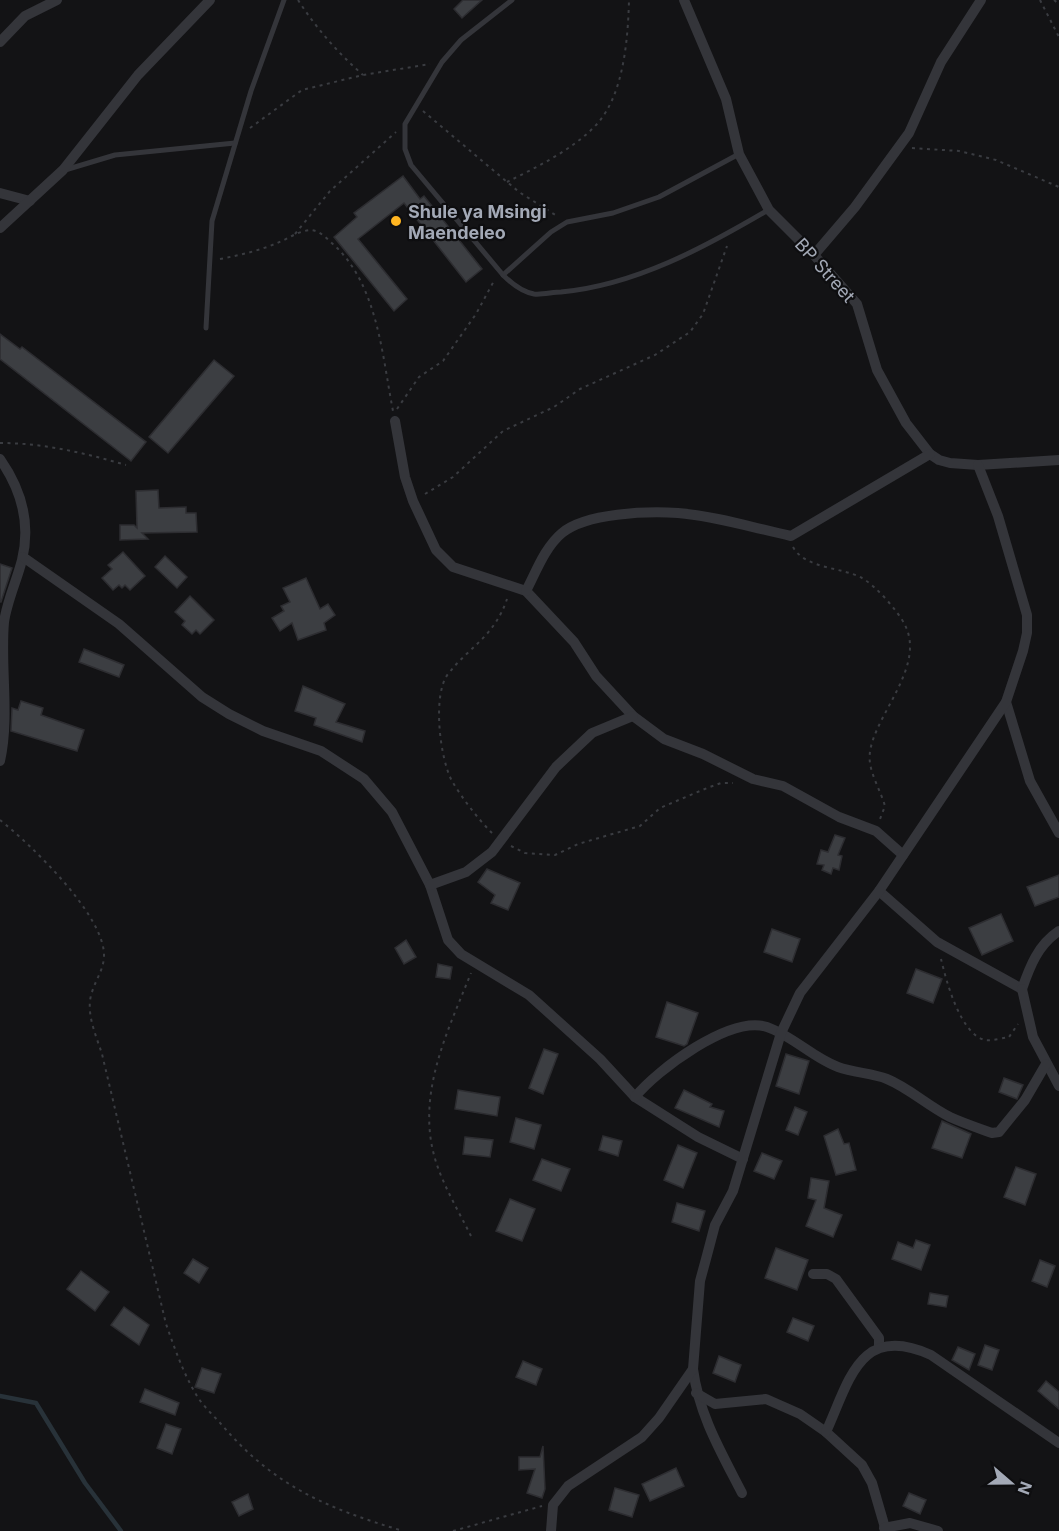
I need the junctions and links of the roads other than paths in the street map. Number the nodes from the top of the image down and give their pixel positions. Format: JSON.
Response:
{"nodes":[{"id":1,"x":57,"y":0,"type":"edge"},
{"id":2,"x":210,"y":0,"type":"edge"},
{"id":3,"x":284,"y":0,"type":"edge"},
{"id":4,"x":512,"y":0,"type":"edge"},
{"id":5,"x":684,"y":0,"type":"edge"},
{"id":6,"x":981,"y":0,"type":"edge"},
{"id":7,"x":0,"y":42,"type":"edge"},
{"id":8,"x":235,"y":143,"type":"junction"},
{"id":9,"x":739,"y":154,"type":"junction"},
{"id":10,"x":63,"y":171,"type":"junction"},
{"id":11,"x":0,"y":193,"type":"edge"},
{"id":12,"x":30,"y":201,"type":"junction"},
{"id":13,"x":769,"y":210,"type":"junction"},
{"id":14,"x":0,"y":228,"type":"edge"},
{"id":15,"x":814,"y":255,"type":"junction"},
{"id":16,"x":501,"y":273,"type":"junction"},
{"id":17,"x":206,"y":328,"type":"dead end"},
{"id":18,"x":395,"y":420,"type":"dead end"},
{"id":19,"x":930,"y":453,"type":"junction"},
{"id":20,"x":0,"y":459,"type":"edge"},
{"id":21,"x":1059,"y":460,"type":"edge"},
{"id":22,"x":978,"y":465,"type":"junction"},
{"id":23,"x":23,"y":557,"type":"junction"},
{"id":24,"x":525,"y":591,"type":"junction"},
{"id":25,"x":1006,"y":702,"type":"junction"},
{"id":26,"x":633,"y":716,"type":"junction"},
{"id":27,"x":0,"y":761,"type":"edge"},
{"id":28,"x":1059,"y":833,"type":"edge"},
{"id":29,"x":903,"y":855,"type":"junction"},
{"id":30,"x":430,"y":885,"type":"junction"},
{"id":31,"x":879,"y":891,"type":"junction"},
{"id":32,"x":1059,"y":931,"type":"edge"},
{"id":33,"x":1022,"y":989,"type":"junction"},
{"id":34,"x":781,"y":1033,"type":"junction"},
{"id":35,"x":1046,"y":1064,"type":"junction"},
{"id":36,"x":1059,"y":1086,"type":"edge"},
{"id":37,"x":635,"y":1097,"type":"junction"},
{"id":38,"x":742,"y":1160,"type":"junction"},
{"id":39,"x":813,"y":1274,"type":"dead end"},
{"id":40,"x":879,"y":1346,"type":"junction"},
{"id":41,"x":693,"y":1369,"type":"junction"},
{"id":42,"x":696,"y":1393,"type":"junction"},
{"id":43,"x":826,"y":1431,"type":"junction"},
{"id":44,"x":1059,"y":1443,"type":"edge"},
{"id":45,"x":742,"y":1493,"type":"dead end"},
{"id":46,"x":885,"y":1529,"type":"edge"},
{"id":47,"x":551,"y":1531,"type":"edge"},
{"id":48,"x":938,"y":1531,"type":"edge"}],
"edges":[{"from":1,"to":7,"type":"street"},
{"from":2,"to":10,"type":"street"},
{"from":3,"to":8,"type":"lane"},
{"from":4,"to":16,"type":"lane"},
{"from":5,"to":9,"type":"street","name":"BP Street"},
{"from":6,"to":15,"type":"street"},
{"from":8,"to":10,"type":"lane"},
{"from":8,"to":17,"type":"lane"},
{"from":9,"to":13,"type":"street","name":"BP Street"},
{"from":9,"to":16,"type":"lane"},
{"from":10,"to":12,"type":"street"},
{"from":11,"to":12,"type":"street"},
{"from":12,"to":14,"type":"street"},
{"from":13,"to":15,"type":"street","name":"BP Street"},
{"from":13,"to":16,"type":"lane"},
{"from":15,"to":19,"type":"street","name":"BP Street"},
{"from":18,"to":24,"type":"street"},
{"from":19,"to":22,"type":"street"},
{"from":19,"to":24,"type":"street"},
{"from":20,"to":23,"type":"street"},
{"from":21,"to":22,"type":"street"},
{"from":22,"to":25,"type":"street"},
{"from":23,"to":27,"type":"street"},
{"from":23,"to":30,"type":"street"},
{"from":24,"to":26,"type":"street"},
{"from":25,"to":28,"type":"street"},
{"from":25,"to":29,"type":"street"},
{"from":26,"to":29,"type":"street"},
{"from":26,"to":30,"type":"street"},
{"from":29,"to":31,"type":"street"},
{"from":30,"to":37,"type":"street"},
{"from":31,"to":33,"type":"street"},
{"from":31,"to":34,"type":"street"},
{"from":32,"to":33,"type":"street"},
{"from":33,"to":35,"type":"street"},
{"from":34,"to":35,"type":"street"},
{"from":34,"to":37,"type":"street"},
{"from":34,"to":38,"type":"street"},
{"from":35,"to":36,"type":"street"},
{"from":37,"to":38,"type":"street"},
{"from":38,"to":41,"type":"street"},
{"from":39,"to":40,"type":"street"},
{"from":40,"to":43,"type":"street"},
{"from":40,"to":44,"type":"street"},
{"from":41,"to":42,"type":"street"},
{"from":41,"to":47,"type":"street"},
{"from":42,"to":43,"type":"street"},
{"from":42,"to":45,"type":"street"},
{"from":43,"to":46,"type":"street"},
{"from":46,"to":48,"type":"street"}]}
